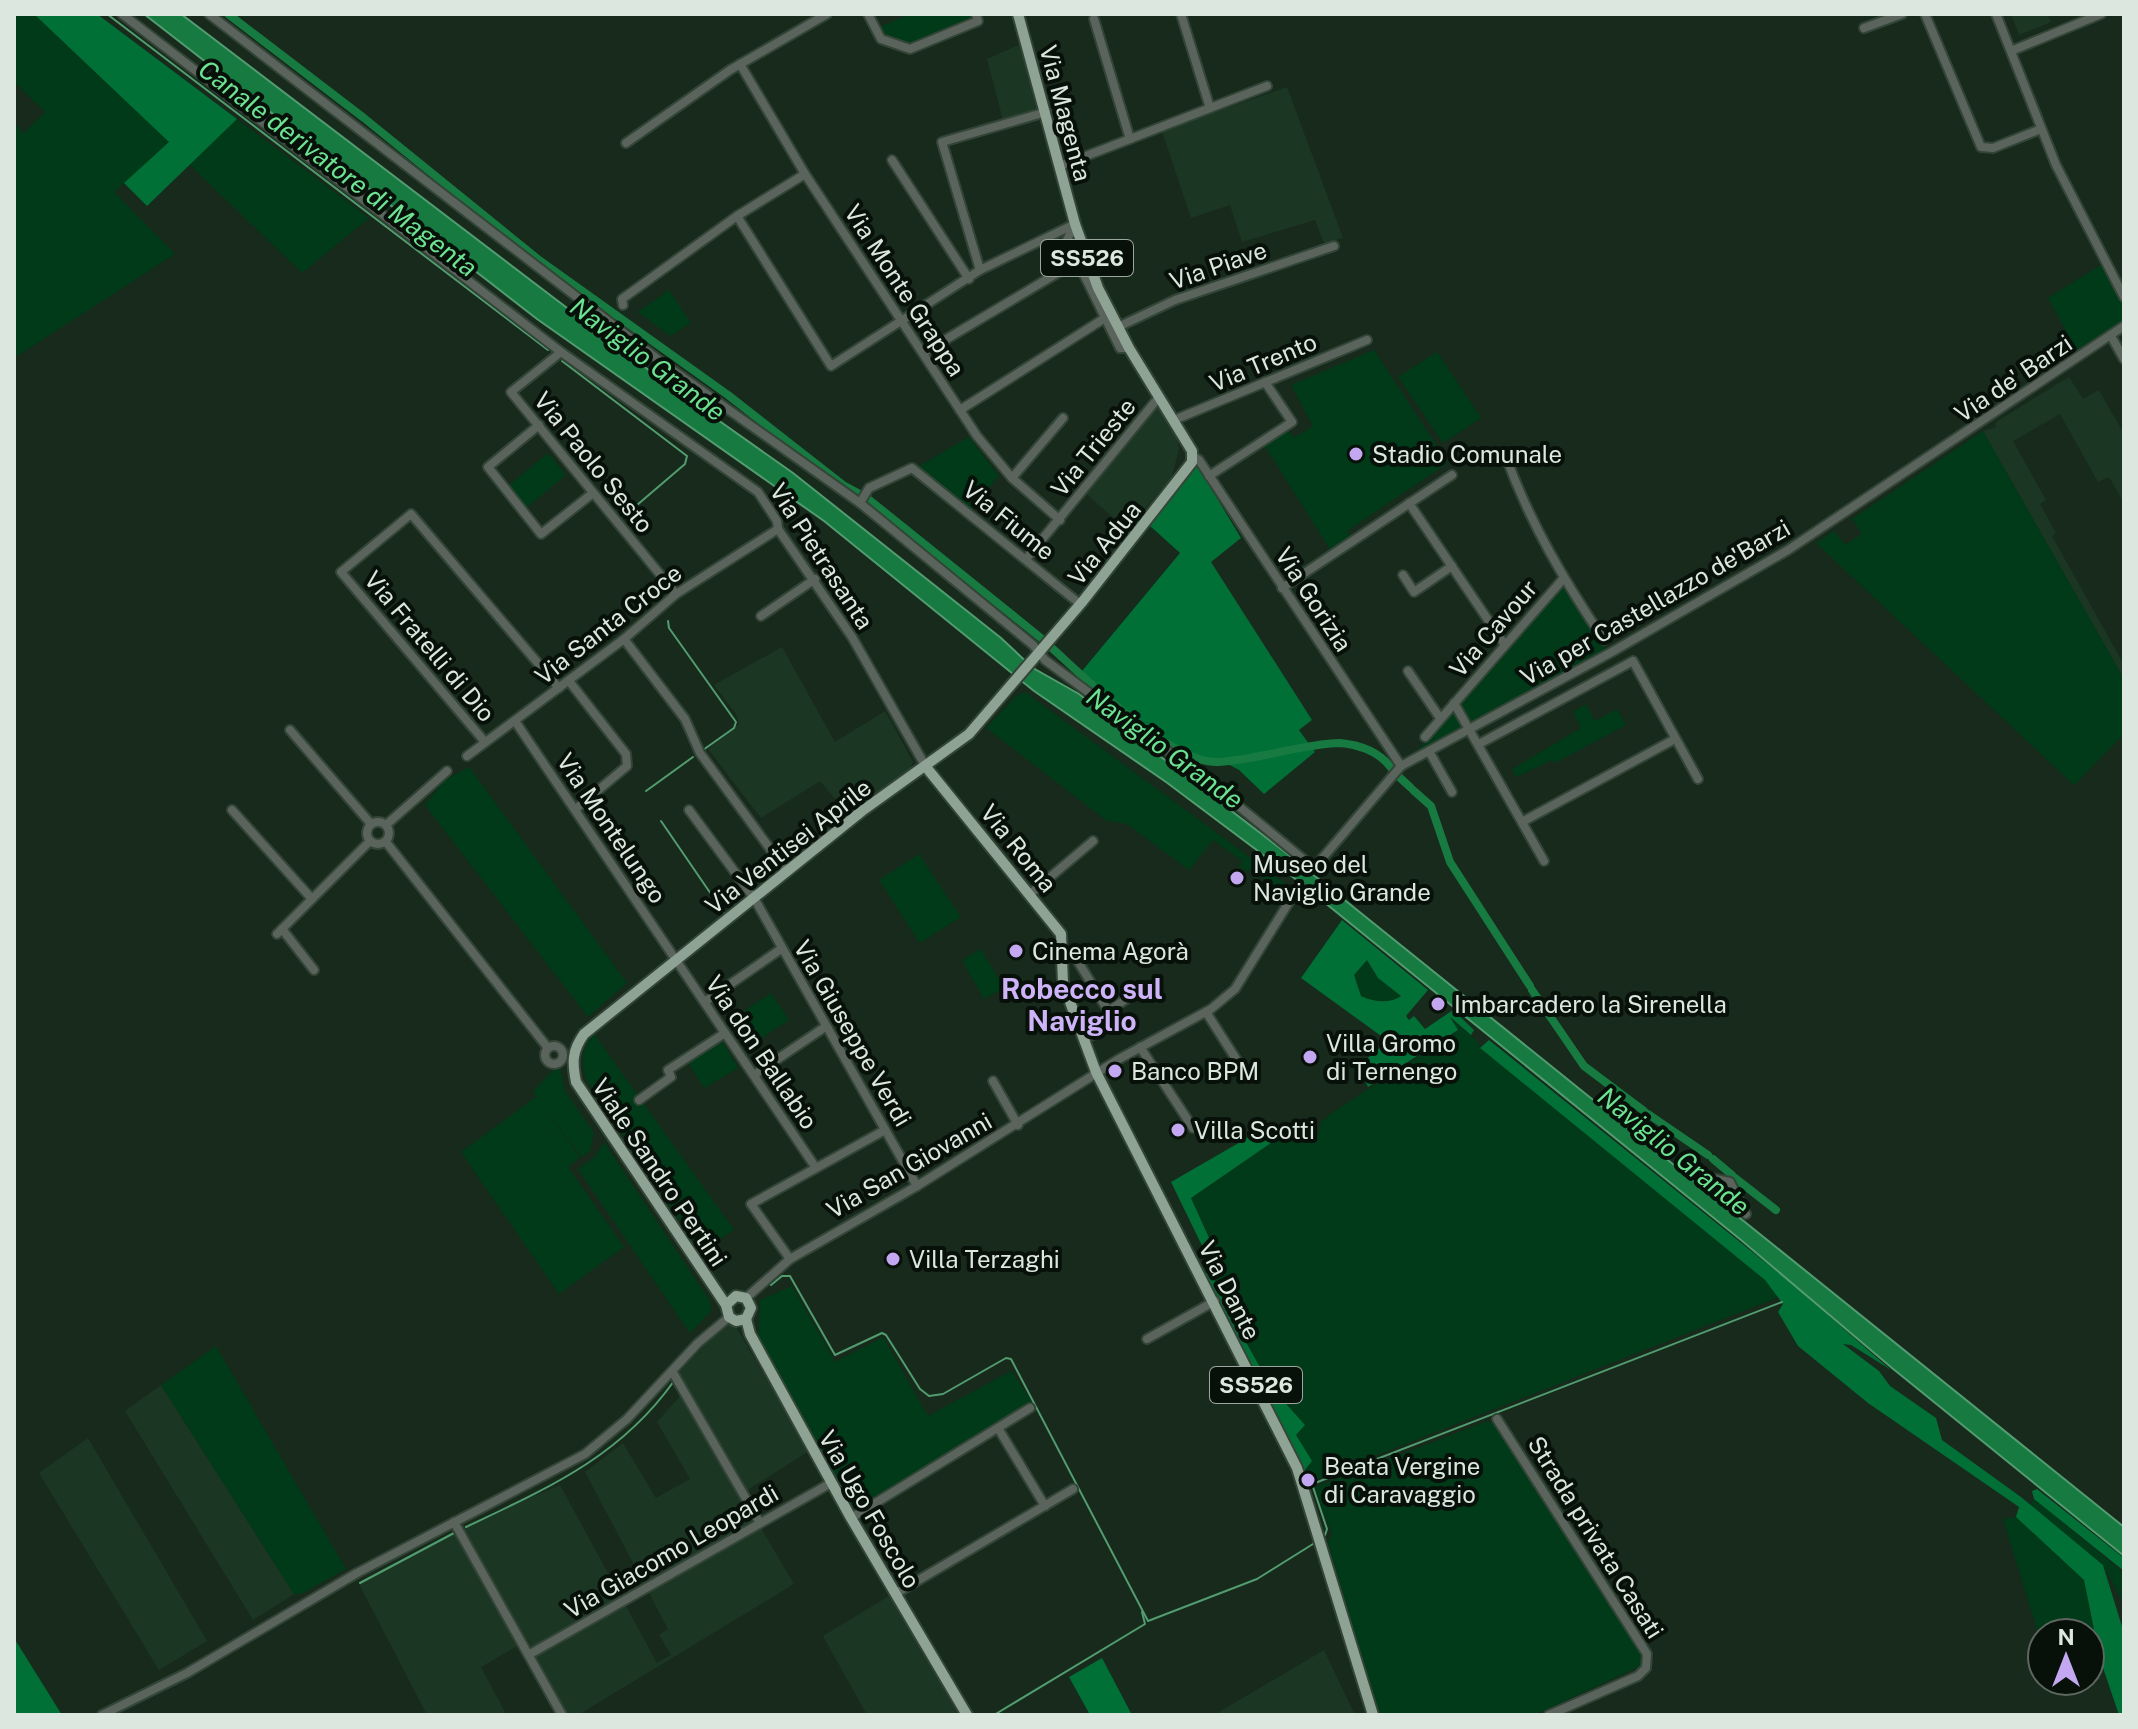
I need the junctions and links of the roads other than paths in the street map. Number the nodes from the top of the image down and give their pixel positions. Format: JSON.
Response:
{"nodes":[{"id":1,"x":122,"y":14,"type":"edge"},
{"id":2,"x":209,"y":14,"type":"edge"},
{"id":3,"x":827,"y":14,"type":"edge"},
{"id":4,"x":868,"y":14,"type":"edge"},
{"id":5,"x":976,"y":14,"type":"edge"},
{"id":6,"x":1018,"y":14,"type":"edge"},
{"id":7,"x":1181,"y":14,"type":"edge"},
{"id":8,"x":1925,"y":14,"type":"edge"},
{"id":9,"x":1996,"y":14,"type":"edge"},
{"id":10,"x":2101,"y":14,"type":"edge"},
{"id":11,"x":1897,"y":15,"type":"edge"},
{"id":12,"x":1094,"y":19,"type":"dead end"},
{"id":13,"x":1864,"y":28,"type":"dead end"},
{"id":14,"x":2011,"y":51,"type":"junction"},
{"id":15,"x":740,"y":64,"type":"junction"},
{"id":16,"x":1267,"y":86,"type":"dead end"},
{"id":17,"x":1210,"y":108,"type":"junction"},
{"id":18,"x":1046,"y":112,"type":"junction"},
{"id":19,"x":2041,"y":129,"type":"junction"},
{"id":20,"x":1130,"y":139,"type":"junction"},
{"id":21,"x":626,"y":143,"type":"dead end"},
{"id":22,"x":892,"y":160,"type":"dead end"},
{"id":23,"x":1060,"y":166,"type":"junction"},
{"id":24,"x":805,"y":174,"type":"junction"},
{"id":25,"x":737,"y":216,"type":"junction"},
{"id":26,"x":1075,"y":224,"type":"junction"},
{"id":27,"x":1054,"y":234,"type":"junction"},
{"id":28,"x":1067,"y":240,"type":"junction"},
{"id":29,"x":1334,"y":246,"type":"dead end"},
{"id":30,"x":1076,"y":262,"type":"junction"},
{"id":31,"x":980,"y":270,"type":"junction"},
{"id":32,"x":969,"y":279,"type":"junction"},
{"id":33,"x":2123,"y":291,"type":"edge"},
{"id":34,"x":623,"y":305,"type":"dead end"},
{"id":35,"x":1105,"y":318,"type":"junction"},
{"id":36,"x":904,"y":322,"type":"junction"},
{"id":37,"x":2124,"y":326,"type":"edge"},
{"id":38,"x":1118,"y":327,"type":"junction"},
{"id":39,"x":2111,"y":336,"type":"junction"},
{"id":40,"x":1367,"y":340,"type":"dead end"},
{"id":41,"x":1129,"y":348,"type":"junction"},
{"id":42,"x":561,"y":352,"type":"junction"},
{"id":43,"x":923,"y":353,"type":"junction"},
{"id":44,"x":2124,"y":359,"type":"edge"},
{"id":45,"x":1265,"y":382,"type":"junction"},
{"id":46,"x":1159,"y":397,"type":"junction"},
{"id":47,"x":960,"y":410,"type":"junction"},
{"id":48,"x":1063,"y":418,"type":"dead end"},
{"id":49,"x":1174,"y":420,"type":"junction"},
{"id":50,"x":539,"y":425,"type":"junction"},
{"id":51,"x":1193,"y":456,"type":"junction"},
{"id":52,"x":1506,"y":457,"type":"dead end"},
{"id":53,"x":1924,"y":462,"type":"joint"},
{"id":54,"x":1452,"y":475,"type":"dead end"},
{"id":55,"x":1209,"y":476,"type":"junction"},
{"id":56,"x":1012,"y":478,"type":"junction"},
{"id":57,"x":593,"y":493,"type":"junction"},
{"id":58,"x":863,"y":499,"type":"junction"},
{"id":59,"x":1409,"y":503,"type":"junction"},
{"id":60,"x":1060,"y":520,"type":"junction"},
{"id":61,"x":778,"y":529,"type":"junction"},
{"id":62,"x":1026,"y":559,"type":"junction"},
{"id":63,"x":1452,"y":566,"type":"junction"},
{"id":64,"x":1403,"y":575,"type":"dead end"},
{"id":65,"x":815,"y":579,"type":"junction"},
{"id":66,"x":1563,"y":579,"type":"junction"},
{"id":67,"x":1282,"y":588,"type":"junction"},
{"id":68,"x":676,"y":594,"type":"junction"},
{"id":69,"x":1080,"y":604,"type":"junction"},
{"id":70,"x":761,"y":616,"type":"dead end"},
{"id":71,"x":624,"y":639,"type":"junction"},
{"id":72,"x":1604,"y":640,"type":"dead end"},
{"id":73,"x":1505,"y":645,"type":"junction"},
{"id":74,"x":1036,"y":656,"type":"junction"},
{"id":75,"x":1408,"y":671,"type":"dead end"},
{"id":76,"x":569,"y":681,"type":"junction"},
{"id":77,"x":559,"y":688,"type":"junction"},
{"id":78,"x":1454,"y":703,"type":"junction"},
{"id":79,"x":1440,"y":718,"type":"junction"},
{"id":80,"x":515,"y":721,"type":"junction"},
{"id":81,"x":290,"y":730,"type":"dead end"},
{"id":82,"x":1472,"y":730,"type":"junction"},
{"id":83,"x":1425,"y":737,"type":"dead end"},
{"id":84,"x":1675,"y":739,"type":"junction"},
{"id":85,"x":485,"y":742,"type":"junction"},
{"id":86,"x":1479,"y":744,"type":"junction"},
{"id":87,"x":915,"y":747,"type":"junction"},
{"id":88,"x":947,"y":751,"type":"junction"},
{"id":89,"x":1430,"y":753,"type":"junction"},
{"id":90,"x":467,"y":756,"type":"dead end"},
{"id":91,"x":1401,"y":766,"type":"junction"},
{"id":92,"x":926,"y":767,"type":"junction"},
{"id":93,"x":447,"y":771,"type":"dead end"},
{"id":94,"x":913,"y":776,"type":"junction"},
{"id":95,"x":1698,"y":779,"type":"dead end"},
{"id":96,"x":942,"y":784,"type":"junction"},
{"id":97,"x":1452,"y":792,"type":"dead end"},
{"id":98,"x":577,"y":808,"type":"junction"},
{"id":99,"x":232,"y":810,"type":"dead end"},
{"id":100,"x":689,"y":810,"type":"dead end"},
{"id":101,"x":1522,"y":822,"type":"junction"},
{"id":102,"x":371,"y":824,"type":"junction"},
{"id":103,"x":386,"y":825,"type":"junction"},
{"id":104,"x":370,"y":841,"type":"junction"},
{"id":105,"x":1093,"y":841,"type":"dead end"},
{"id":106,"x":386,"y":842,"type":"junction"},
{"id":107,"x":1544,"y":861,"type":"dead end"},
{"id":108,"x":787,"y":872,"type":"junction"},
{"id":109,"x":1299,"y":886,"type":"dead end"},
{"id":110,"x":1030,"y":894,"type":"junction"},
{"id":111,"x":754,"y":898,"type":"junction"},
{"id":112,"x":312,"y":899,"type":"junction"},
{"id":113,"x":781,"y":949,"type":"junction"},
{"id":114,"x":1062,"y":955,"type":"junction"},
{"id":115,"x":675,"y":958,"type":"junction"},
{"id":116,"x":314,"y":970,"type":"dead end"},
{"id":117,"x":1143,"y":988,"type":"dead end"},
{"id":118,"x":706,"y":1001,"type":"junction"},
{"id":119,"x":1108,"y":1011,"type":"junction"},
{"id":120,"x":1206,"y":1012,"type":"junction"},
{"id":121,"x":825,"y":1027,"type":"junction"},
{"id":122,"x":725,"y":1033,"type":"junction"},
{"id":123,"x":1085,"y":1039,"type":"junction"},
{"id":124,"x":1140,"y":1047,"type":"junction"},
{"id":125,"x":548,"y":1048,"type":"junction"},
{"id":126,"x":568,"y":1055,"type":"junction"},
{"id":127,"x":1096,"y":1072,"type":"junction"},
{"id":128,"x":1245,"y":1073,"type":"dead end"},
{"id":129,"x":754,"y":1075,"type":"junction"},
{"id":130,"x":993,"y":1081,"type":"dead end"},
{"id":131,"x":639,"y":1100,"type":"dead end"},
{"id":132,"x":1018,"y":1125,"type":"junction"},
{"id":133,"x":1193,"y":1128,"type":"dead end"},
{"id":134,"x":885,"y":1130,"type":"junction"},
{"id":135,"x":816,"y":1168,"type":"junction"},
{"id":136,"x":1701,"y":1176,"type":"dead end"},
{"id":137,"x":917,"y":1186,"type":"junction"},
{"id":138,"x":1746,"y":1214,"type":"dead end"},
{"id":139,"x":790,"y":1259,"type":"junction"},
{"id":140,"x":746,"y":1298,"type":"junction"},
{"id":141,"x":1215,"y":1301,"type":"junction"},
{"id":142,"x":728,"y":1311,"type":"junction"},
{"id":143,"x":746,"y":1319,"type":"junction"},
{"id":144,"x":1147,"y":1339,"type":"dead end"},
{"id":145,"x":672,"y":1371,"type":"junction"},
{"id":146,"x":1030,"y":1408,"type":"dead end"},
{"id":147,"x":1497,"y":1419,"type":"dead end"},
{"id":148,"x":998,"y":1428,"type":"junction"},
{"id":149,"x":831,"y":1483,"type":"junction"},
{"id":150,"x":1073,"y":1489,"type":"dead end"},
{"id":151,"x":1045,"y":1506,"type":"junction"},
{"id":152,"x":851,"y":1518,"type":"junction"},
{"id":153,"x":454,"y":1522,"type":"junction"},
{"id":154,"x":760,"y":1523,"type":"junction"},
{"id":155,"x":895,"y":1594,"type":"junction"},
{"id":156,"x":530,"y":1654,"type":"junction"},
{"id":157,"x":102,"y":1715,"type":"edge"},
{"id":158,"x":562,"y":1715,"type":"edge"},
{"id":159,"x":967,"y":1715,"type":"edge"},
{"id":160,"x":1373,"y":1715,"type":"edge"},
{"id":161,"x":1549,"y":1715,"type":"edge"}],
"edges":[{"from":1,"to":42,"type":"street","name":"Via Pietrasanta"},
{"from":2,"to":58,"type":"street"},
{"from":3,"to":15,"type":"street"},
{"from":4,"to":5,"type":"street"},
{"from":6,"to":18,"type":"main road","name":"Via Magenta","number":"SS526"},
{"from":7,"to":17,"type":"street"},
{"from":8,"to":19,"type":"street"},
{"from":9,"to":14,"type":"street"},
{"from":10,"to":14,"type":"street"},
{"from":11,"to":13,"type":"street"},
{"from":12,"to":20,"type":"street"},
{"from":14,"to":19,"type":"street"},
{"from":15,"to":21,"type":"street"},
{"from":15,"to":24,"type":"street","name":"Via Monte Grappa"},
{"from":16,"to":17,"type":"street"},
{"from":17,"to":20,"type":"street"},
{"from":18,"to":23,"type":"main road","name":"Via Magenta","number":"SS526"},
{"from":18,"to":31,"type":"street"},
{"from":19,"to":33,"type":"street"},
{"from":20,"to":23,"type":"street"},
{"from":22,"to":32,"type":"street"},
{"from":23,"to":26,"type":"main road","name":"Via Magenta","number":"SS526"},
{"from":24,"to":25,"type":"street"},
{"from":24,"to":36,"type":"street","name":"Via Monte Grappa"},
{"from":25,"to":34,"type":"street"},
{"from":25,"to":36,"type":"street"},
{"from":26,"to":27,"type":"street"},
{"from":26,"to":28,"type":"street"},
{"from":26,"to":38,"type":"main road","name":"Via Magenta","number":"SS526"},
{"from":27,"to":28,"type":"street"},
{"from":27,"to":31,"type":"street"},
{"from":28,"to":30,"type":"street","name":"Via Magenta"},
{"from":29,"to":38,"type":"street","name":"Via Piave"},
{"from":30,"to":35,"type":"street","name":"Via Magenta"},
{"from":30,"to":43,"type":"street"},
{"from":31,"to":32,"type":"street"},
{"from":32,"to":36,"type":"street"},
{"from":35,"to":41,"type":"street","name":"Via Magenta"},
{"from":35,"to":47,"type":"street"},
{"from":36,"to":43,"type":"street","name":"Via Monte Grappa"},
{"from":37,"to":39,"type":"street","name":"Via de' Barzi"},
{"from":38,"to":41,"type":"main road","name":"Via Magenta","number":"SS526"},
{"from":39,"to":44,"type":"street"},
{"from":39,"to":53,"type":"street","name":"Via de' Barzi"},
{"from":40,"to":45,"type":"street","name":"Via Trento"},
{"from":41,"to":46,"type":"main road","name":"Via Magenta","number":"SS526"},
{"from":42,"to":50,"type":"street","name":"Via Paolo Sesto"},
{"from":42,"to":61,"type":"street","name":"Via Pietrasanta"},
{"from":43,"to":47,"type":"street","name":"Via Monte Grappa"},
{"from":45,"to":49,"type":"street","name":"Via Trento"},
{"from":45,"to":55,"type":"street"},
{"from":46,"to":49,"type":"main road","name":"Via Magenta","number":"SS526"},
{"from":46,"to":60,"type":"street","name":"Via Trieste"},
{"from":47,"to":56,"type":"street","name":"Via Monte Grappa"},
{"from":48,"to":56,"type":"street"},
{"from":49,"to":51,"type":"main road","name":"Via Magenta","number":"SS526"},
{"from":50,"to":57,"type":"street","name":"Via Paolo Sesto"},
{"from":50,"to":57,"type":"street"},
{"from":51,"to":55,"type":"street","name":"Via Gorizia"},
{"from":51,"to":69,"type":"main road","name":"Via Adua"},
{"from":52,"to":66,"type":"street"},
{"from":53,"to":82,"type":"street","name":"Via per Castellazzo de'Barzi"},
{"from":54,"to":59,"type":"street"},
{"from":55,"to":67,"type":"street","name":"Via Gorizia"},
{"from":56,"to":60,"type":"street","name":"Via Monte Grappa"},
{"from":57,"to":68,"type":"street","name":"Via Paolo Sesto"},
{"from":58,"to":62,"type":"street","name":"Via Fiume"},
{"from":58,"to":74,"type":"street"},
{"from":59,"to":63,"type":"street"},
{"from":59,"to":67,"type":"street"},
{"from":60,"to":62,"type":"street","name":"Via Trieste"},
{"from":61,"to":65,"type":"street","name":"Via Pietrasanta"},
{"from":61,"to":68,"type":"street","name":"Via Santa Croce"},
{"from":62,"to":69,"type":"street","name":"Via Fiume"},
{"from":63,"to":64,"type":"street"},
{"from":63,"to":73,"type":"street"},
{"from":65,"to":70,"type":"street"},
{"from":65,"to":87,"type":"street","name":"Via Pietrasanta"},
{"from":66,"to":72,"type":"street"},
{"from":66,"to":73,"type":"street","name":"Via Cavour"},
{"from":67,"to":91,"type":"street","name":"Via Gorizia"},
{"from":68,"to":71,"type":"street","name":"Via Santa Croce"},
{"from":69,"to":74,"type":"main road","name":"Via Adua"},
{"from":71,"to":76,"type":"street","name":"Via Santa Croce"},
{"from":71,"to":108,"type":"street"},
{"from":73,"to":78,"type":"street","name":"Via Cavour"},
{"from":74,"to":88,"type":"main road","name":"Via Adua"},
{"from":74,"to":91,"type":"street"},
{"from":75,"to":79,"type":"street"},
{"from":76,"to":77,"type":"street","name":"Via Santa Croce"},
{"from":76,"to":98,"type":"street"},
{"from":77,"to":80,"type":"street","name":"Via Santa Croce"},
{"from":77,"to":85,"type":"street","name":"Via Fratelli di Dio"},
{"from":78,"to":79,"type":"street","name":"Via Cavour"},
{"from":78,"to":82,"type":"street","name":"Via Cavour"},
{"from":79,"to":83,"type":"street","name":"Via Cavour"},
{"from":80,"to":85,"type":"street","name":"Via Santa Croce"},
{"from":80,"to":98,"type":"street","name":"Via Montelungo"},
{"from":81,"to":102,"type":"street"},
{"from":82,"to":86,"type":"street","name":"Via Cavour"},
{"from":82,"to":89,"type":"street","name":"Via per Castellazzo de'Barzi"},
{"from":84,"to":86,"type":"street"},
{"from":84,"to":95,"type":"street"},
{"from":84,"to":101,"type":"street"},
{"from":85,"to":90,"type":"street","name":"Via Santa Croce"},
{"from":86,"to":101,"type":"street","name":"Via Cavour"},
{"from":87,"to":92,"type":"street","name":"Via Pietrasanta"},
{"from":87,"to":94,"type":"street"},
{"from":88,"to":92,"type":"main road"},
{"from":88,"to":96,"type":"main road"},
{"from":89,"to":91,"type":"street","name":"Via per Castellazzo de'Barzi"},
{"from":89,"to":97,"type":"street"},
{"from":92,"to":94,"type":"main road","name":"Via Ventisei Aprile"},
{"from":92,"to":96,"type":"main road","name":"Via Roma"},
{"from":93,"to":103,"type":"street"},
{"from":94,"to":108,"type":"main road","name":"Via Ventisei Aprile"},
{"from":96,"to":110,"type":"main road","name":"Via Roma","number":"SS526"},
{"from":98,"to":115,"type":"street","name":"Via Montelungo"},
{"from":99,"to":112,"type":"street"},
{"from":100,"to":111,"type":"street","name":"Via Giuseppe Verdi"},
{"from":101,"to":107,"type":"street","name":"Via Cavour"},
{"from":102,"to":103,"type":"street"},
{"from":102,"to":104,"type":"street"},
{"from":103,"to":106,"type":"street"},
{"from":104,"to":106,"type":"street"},
{"from":104,"to":112,"type":"street"},
{"from":105,"to":110,"type":"street"},
{"from":106,"to":125,"type":"street"},
{"from":108,"to":111,"type":"main road","name":"Via Ventisei Aprile"},
{"from":109,"to":120,"type":"street","name":"Via San Giovanni"},
{"from":110,"to":114,"type":"main road","name":"Via Roma","number":"SS526"},
{"from":111,"to":113,"type":"street","name":"Via Giuseppe Verdi"},
{"from":111,"to":115,"type":"main road","name":"Via Ventisei Aprile"},
{"from":112,"to":116,"type":"street"},
{"from":113,"to":118,"type":"street"},
{"from":113,"to":121,"type":"street","name":"Via Giuseppe Verdi"},
{"from":114,"to":119,"type":"street"},
{"from":114,"to":123,"type":"main road","number":"SS526"},
{"from":115,"to":118,"type":"street","name":"Via don Ballabio"},
{"from":115,"to":126,"type":"main road","name":"Viale Sandro Pertini"},
{"from":117,"to":119,"type":"street"},
{"from":118,"to":122,"type":"street","name":"Via don Ballabio"},
{"from":119,"to":123,"type":"street"},
{"from":120,"to":124,"type":"street","name":"Via San Giovanni"},
{"from":120,"to":128,"type":"street"},
{"from":121,"to":129,"type":"street"},
{"from":121,"to":134,"type":"street","name":"Via Giuseppe Verdi"},
{"from":122,"to":129,"type":"street","name":"Via don Ballabio"},
{"from":122,"to":131,"type":"street"},
{"from":123,"to":127,"type":"main road","number":"SS526"},
{"from":124,"to":127,"type":"street","name":"Via San Giovanni"},
{"from":124,"to":133,"type":"street"},
{"from":125,"to":126,"type":"street"},
{"from":125,"to":126,"type":"street"},
{"from":126,"to":142,"type":"main road","name":"Viale Sandro Pertini"},
{"from":127,"to":132,"type":"street","name":"Via San Giovanni"},
{"from":127,"to":141,"type":"main road","name":"Via Dante","number":"SS526"},
{"from":129,"to":135,"type":"street","name":"Via don Ballabio"},
{"from":130,"to":132,"type":"street"},
{"from":132,"to":137,"type":"street","name":"Via San Giovanni"},
{"from":134,"to":135,"type":"street"},
{"from":134,"to":137,"type":"street","name":"Via Giuseppe Verdi"},
{"from":135,"to":139,"type":"street"},
{"from":136,"to":138,"type":"street"},
{"from":137,"to":139,"type":"street","name":"Via San Giovanni"},
{"from":139,"to":140,"type":"street","name":"Via San Giovanni"},
{"from":140,"to":142,"type":"main road"},
{"from":140,"to":143,"type":"main road"},
{"from":141,"to":144,"type":"street"},
{"from":141,"to":160,"type":"main road","name":"Via Dante","number":"SS526"},
{"from":142,"to":143,"type":"main road"},
{"from":142,"to":145,"type":"street"},
{"from":143,"to":149,"type":"main road","name":"Via Ugo Foscolo"},
{"from":145,"to":153,"type":"street"},
{"from":145,"to":154,"type":"street"},
{"from":146,"to":148,"type":"street"},
{"from":147,"to":161,"type":"street","name":"Strada privata Casati"},
{"from":148,"to":151,"type":"street"},
{"from":148,"to":152,"type":"street"},
{"from":149,"to":152,"type":"main road","name":"Via Ugo Foscolo"},
{"from":149,"to":154,"type":"street","name":"Via Giacomo Leopardi"},
{"from":150,"to":151,"type":"street"},
{"from":151,"to":155,"type":"street"},
{"from":152,"to":155,"type":"main road","name":"Via Ugo Foscolo"},
{"from":153,"to":156,"type":"street"},
{"from":153,"to":157,"type":"street"},
{"from":154,"to":156,"type":"street","name":"Via Giacomo Leopardi"},
{"from":155,"to":159,"type":"main road","name":"Via Ugo Foscolo"},
{"from":156,"to":158,"type":"street"}]}
